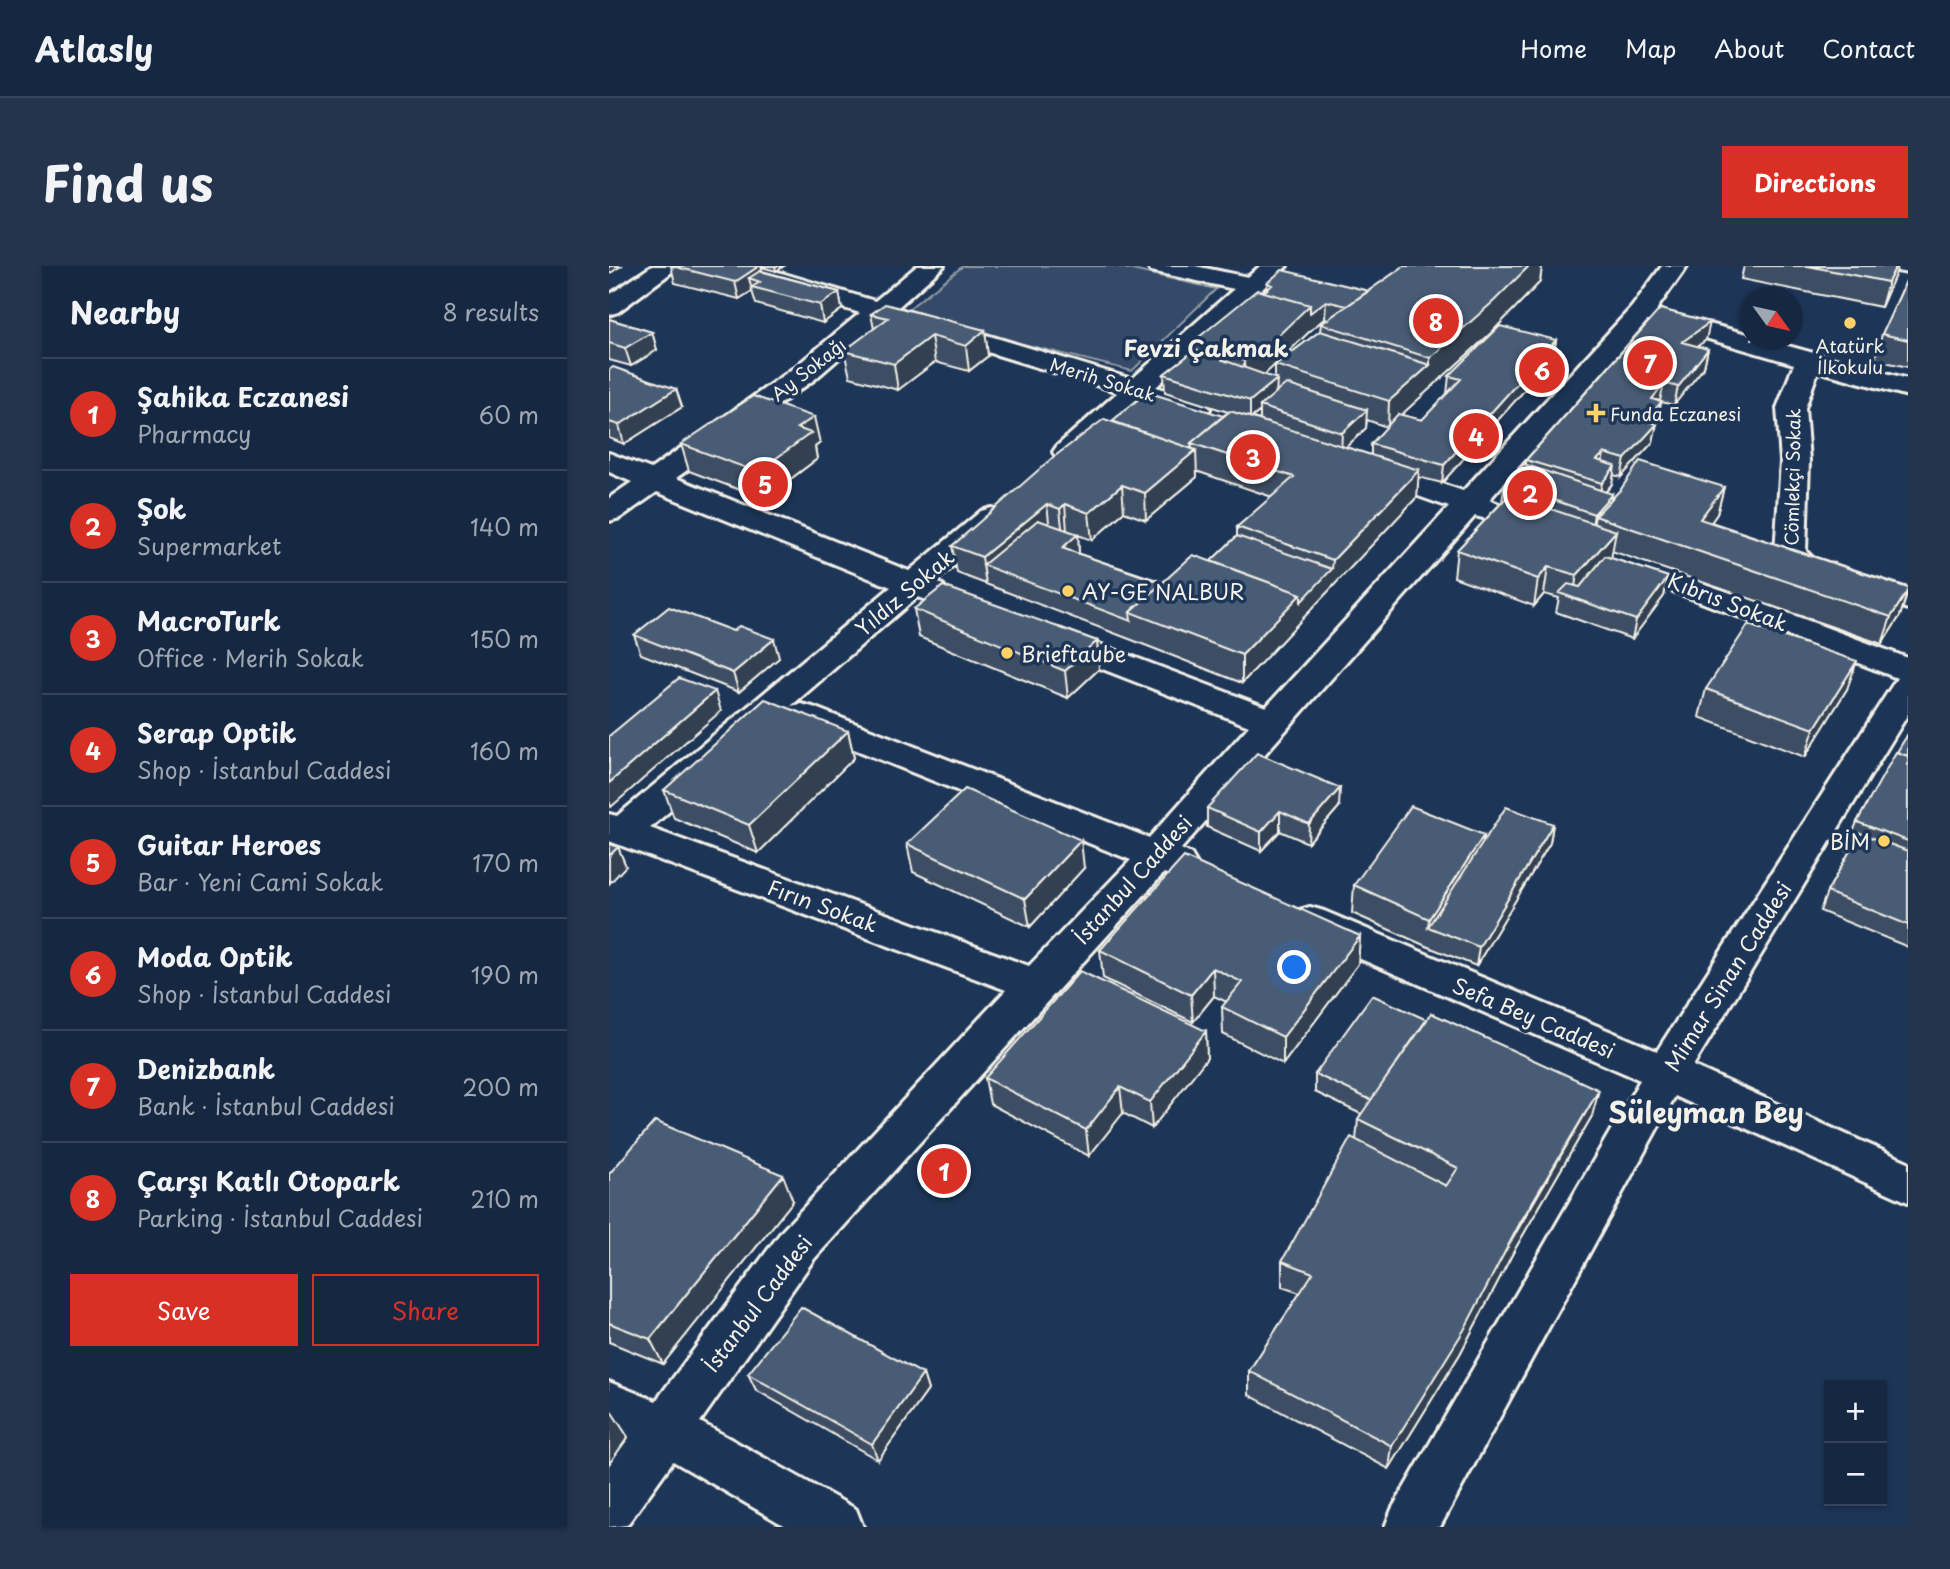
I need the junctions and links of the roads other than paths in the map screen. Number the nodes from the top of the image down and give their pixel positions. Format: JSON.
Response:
{"nodes":[{"id":1,"x":668,"y":266,"type":"edge"},
{"id":2,"x":732,"y":266,"type":"edge"},
{"id":3,"x":932,"y":266,"type":"edge"},
{"id":4,"x":1160,"y":266,"type":"edge"},
{"id":5,"x":1675,"y":266,"type":"edge"},
{"id":6,"x":1264,"y":276,"type":"edge"},
{"id":7,"x":609,"y":307,"type":"edge"},
{"id":8,"x":879,"y":312,"type":"junction"},
{"id":9,"x":1641,"y":312,"type":"junction"},
{"id":10,"x":1809,"y":359,"type":"junction"},
{"id":11,"x":1908,"y":388,"type":"edge"},
{"id":12,"x":1139,"y":390,"type":"junction"},
{"id":13,"x":1217,"y":417,"type":"edge"},
{"id":14,"x":1344,"y":460,"type":"edge"},
{"id":15,"x":609,"y":463,"type":"edge"},
{"id":16,"x":1047,"y":469,"type":"edge"},
{"id":17,"x":654,"y":481,"type":"junction"},
{"id":18,"x":1016,"y":496,"type":"edge"},
{"id":19,"x":1470,"y":503,"type":"junction"},
{"id":20,"x":609,"y":512,"type":"edge"},
{"id":21,"x":913,"y":584,"type":"junction"},
{"id":22,"x":1908,"y":599,"type":"edge"},
{"id":23,"x":965,"y":604,"type":"edge"},
{"id":24,"x":1029,"y":629,"type":"edge"},
{"id":25,"x":1908,"y":670,"type":"edge"},
{"id":26,"x":1908,"y":685,"type":"edge"},
{"id":27,"x":772,"y":704,"type":"junction"},
{"id":28,"x":1272,"y":722,"type":"junction"},
{"id":29,"x":616,"y":829,"type":"edge"},
{"id":30,"x":1158,"y":856,"type":"junction"},
{"id":31,"x":1209,"y":877,"type":"edge"},
{"id":32,"x":1272,"y":905,"type":"edge"},
{"id":33,"x":1036,"y":985,"type":"junction"},
{"id":34,"x":1666,"y":1073,"type":"junction"},
{"id":35,"x":1908,"y":1183,"type":"edge"},
{"id":36,"x":609,"y":1405,"type":"edge"},
{"id":37,"x":663,"y":1428,"type":"junction"},
{"id":38,"x":609,"y":1507,"type":"edge"},
{"id":39,"x":837,"y":1527,"type":"edge"},
{"id":40,"x":1411,"y":1527,"type":"edge"}],
"edges":[{"from":1,"to":7,"type":"street"},
{"from":2,"to":8,"type":"street","name":"Merih Sokak"},
{"from":3,"to":8,"type":"street","name":"Ay Sokağı"},
{"from":4,"to":6,"type":"street"},
{"from":5,"to":9,"type":"street","name":"İstanbul Caddesi"},
{"from":6,"to":12,"type":"street"},
{"from":8,"to":12,"type":"street","name":"Merih Sokak"},
{"from":8,"to":17,"type":"street","name":"Ay Sokağı"},
{"from":9,"to":10,"type":"street"},
{"from":9,"to":19,"type":"street","name":"İstanbul Caddesi"},
{"from":10,"to":11,"type":"street"},
{"from":10,"to":22,"type":"street","name":"Cömlekçi Sokak"},
{"from":12,"to":13,"type":"street","name":"Merih Sokak"},
{"from":12,"to":16,"type":"street"},
{"from":14,"to":19,"type":"street"},
{"from":15,"to":17,"type":"street"},
{"from":17,"to":20,"type":"street","name":"Ay Sokağı"},
{"from":17,"to":21,"type":"street"},
{"from":18,"to":21,"type":"street","name":"Yıldız Sokak"},
{"from":19,"to":25,"type":"street","name":"Kıbrıs Sokak"},
{"from":19,"to":28,"type":"street","name":"İstanbul Caddesi"},
{"from":21,"to":23,"type":"street"},
{"from":21,"to":27,"type":"street","name":"Yıldız Sokak"},
{"from":24,"to":28,"type":"street"},
{"from":26,"to":34,"type":"street","name":"Mimar Sinan Caddesi"},
{"from":27,"to":29,"type":"street","name":"Yıldız Sokak"},
{"from":27,"to":30,"type":"street"},
{"from":28,"to":30,"type":"street","name":"İstanbul Caddesi"},
{"from":29,"to":33,"type":"street","name":"Fırın Sokak"},
{"from":30,"to":31,"type":"street"},
{"from":30,"to":33,"type":"street","name":"İstanbul Caddesi"},
{"from":32,"to":34,"type":"street","name":"Sefa Bey Caddesi"},
{"from":33,"to":37,"type":"street","name":"İstanbul Caddesi"},
{"from":34,"to":35,"type":"street","name":"Sefa Bey Caddesi"},
{"from":34,"to":40,"type":"street","name":"Mimar Sinan Caddesi"},
{"from":36,"to":37,"type":"street"},
{"from":37,"to":38,"type":"street","name":"İstanbul Caddesi"},
{"from":37,"to":39,"type":"street"}]}
